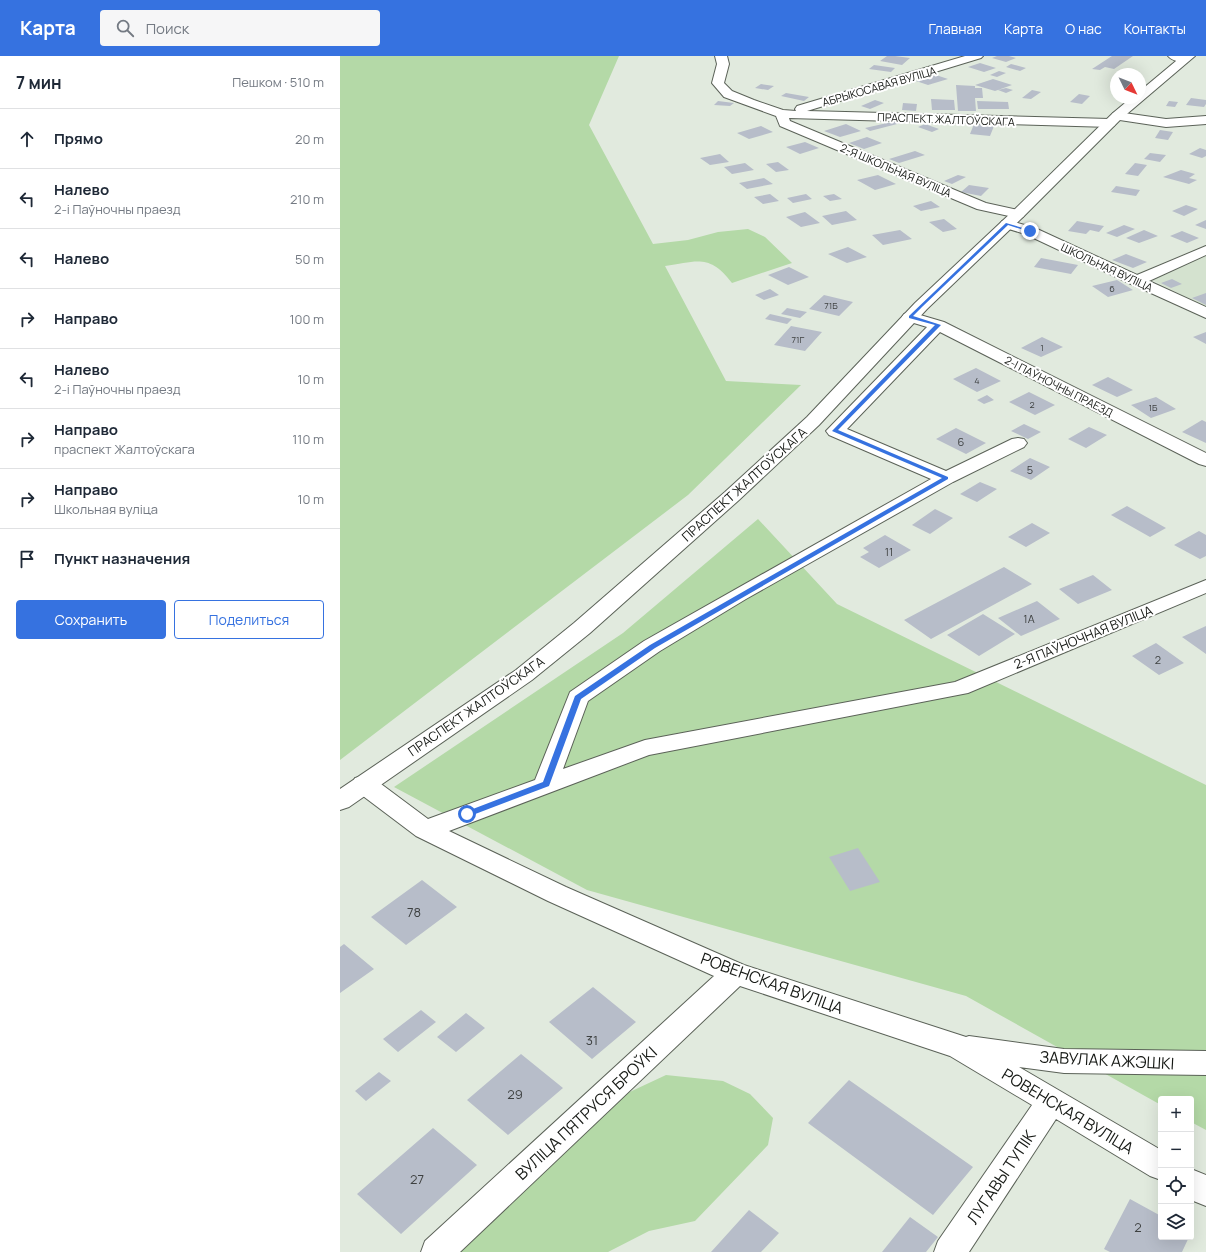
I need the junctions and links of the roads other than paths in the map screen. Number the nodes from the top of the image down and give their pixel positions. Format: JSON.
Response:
{"nodes":[{"id":1,"x":721,"y":56,"type":"edge"},
{"id":2,"x":976,"y":56,"type":"edge"},
{"id":3,"x":1182,"y":57,"type":"edge"},
{"id":4,"x":1146,"y":90,"type":"edge"},
{"id":5,"x":1131,"y":104,"type":"edge"},
{"id":6,"x":782,"y":114,"type":"junction"},
{"id":7,"x":1114,"y":119,"type":"junction"},
{"id":8,"x":1206,"y":120,"type":"edge"},
{"id":9,"x":1166,"y":123,"type":"junction"},
{"id":10,"x":1199,"y":134,"type":"dead end"},
{"id":11,"x":1012,"y":219,"type":"junction"},
{"id":12,"x":1206,"y":250,"type":"edge"},
{"id":13,"x":1136,"y":280,"type":"junction"},
{"id":14,"x":1206,"y":313,"type":"edge"},
{"id":15,"x":910,"y":317,"type":"junction"},
{"id":16,"x":938,"y":325,"type":"junction"},
{"id":17,"x":1018,"y":443,"type":"dead end"},
{"id":18,"x":1206,"y":460,"type":"edge"},
{"id":19,"x":946,"y":478,"type":"junction"},
{"id":20,"x":1206,"y":586,"type":"edge"},
{"id":21,"x":364,"y":784,"type":"junction"},
{"id":22,"x":546,"y":784,"type":"junction"},
{"id":23,"x":340,"y":801,"type":"edge"},
{"id":24,"x":425,"y":830,"type":"junction"},
{"id":25,"x":735,"y":973,"type":"junction"},
{"id":26,"x":960,"y":1047,"type":"junction"},
{"id":27,"x":1206,"y":1062,"type":"edge"},
{"id":28,"x":1051,"y":1102,"type":"junction"},
{"id":29,"x":1158,"y":1164,"type":"edge"},
{"id":30,"x":1194,"y":1185,"type":"edge"},
{"id":31,"x":1206,"y":1192,"type":"edge"},
{"id":32,"x":437,"y":1252,"type":"edge"},
{"id":33,"x":950,"y":1252,"type":"edge"}],
"edges":[{"from":1,"to":6,"type":"street"},
{"from":2,"to":6,"type":"street","name":"АБРЫКОСАВАЯ ВУЛІЦА"},
{"from":3,"to":4,"type":"street","name":"ПРАСПЕКТ ЖАЛТОЎСКАГА"},
{"from":5,"to":7,"type":"street","name":"ПРАСПЕКТ ЖАЛТОЎСКАГА"},
{"from":6,"to":7,"type":"street","name":"ПРАСПЕКТ ЖАЛТОЎСКАГА"},
{"from":6,"to":11,"type":"street","name":"2-Я ШКОЛЬНАЯ ВУЛІЦА"},
{"from":7,"to":9,"type":"street"},
{"from":7,"to":11,"type":"street","name":"ПРАСПЕКТ ЖАЛТОЎСКАГА"},
{"from":8,"to":9,"type":"street"},
{"from":9,"to":10,"type":"street"},
{"from":11,"to":13,"type":"street","name":"ШКОЛЬНАЯ ВУЛІЦА"},
{"from":11,"to":15,"type":"street","name":"ПРАСПЕКТ ЖАЛТОЎСКАГА"},
{"from":12,"to":13,"type":"street"},
{"from":13,"to":14,"type":"street","name":"ШКОЛЬНАЯ ВУЛІЦА"},
{"from":15,"to":16,"type":"street","name":"2-І ПАЎНОЧНЫ ПРАЕЗД"},
{"from":15,"to":21,"type":"street","name":"ПРАСПЕКТ ЖАЛТОЎСКАГА"},
{"from":16,"to":18,"type":"street","name":"2-І ПАЎНОЧНЫ ПРАЕЗД"},
{"from":16,"to":19,"type":"street"},
{"from":17,"to":19,"type":"street"},
{"from":19,"to":22,"type":"street"},
{"from":20,"to":22,"type":"street","name":"2-Я ПАЎНОЧНАЯ ВУЛІЦА"},
{"from":21,"to":23,"type":"street","name":"ПРАСПЕКТ ЖАЛТОЎСКАГА"},
{"from":21,"to":24,"type":"street","name":"РОВЕНСКАЯ ВУЛІЦА"},
{"from":22,"to":24,"type":"street","name":"2-Я ПАЎНОЧНАЯ ВУЛІЦА"},
{"from":24,"to":25,"type":"street","name":"РОВЕНСКАЯ ВУЛІЦА"},
{"from":25,"to":26,"type":"street","name":"РОВЕНСКАЯ ВУЛІЦА"},
{"from":25,"to":32,"type":"street","name":"ВУЛІЦА ПЯТРУСЯ БРОЎКІ"},
{"from":26,"to":27,"type":"street","name":"ЗАВУЛАК АЖЭШКІ"},
{"from":26,"to":28,"type":"street","name":"РОВЕНСКАЯ ВУЛІЦА"},
{"from":28,"to":29,"type":"street","name":"РОВЕНСКАЯ ВУЛІЦА"},
{"from":28,"to":33,"type":"street","name":"ЛУГАВЫ ТУПІК"},
{"from":30,"to":31,"type":"street"}]}
